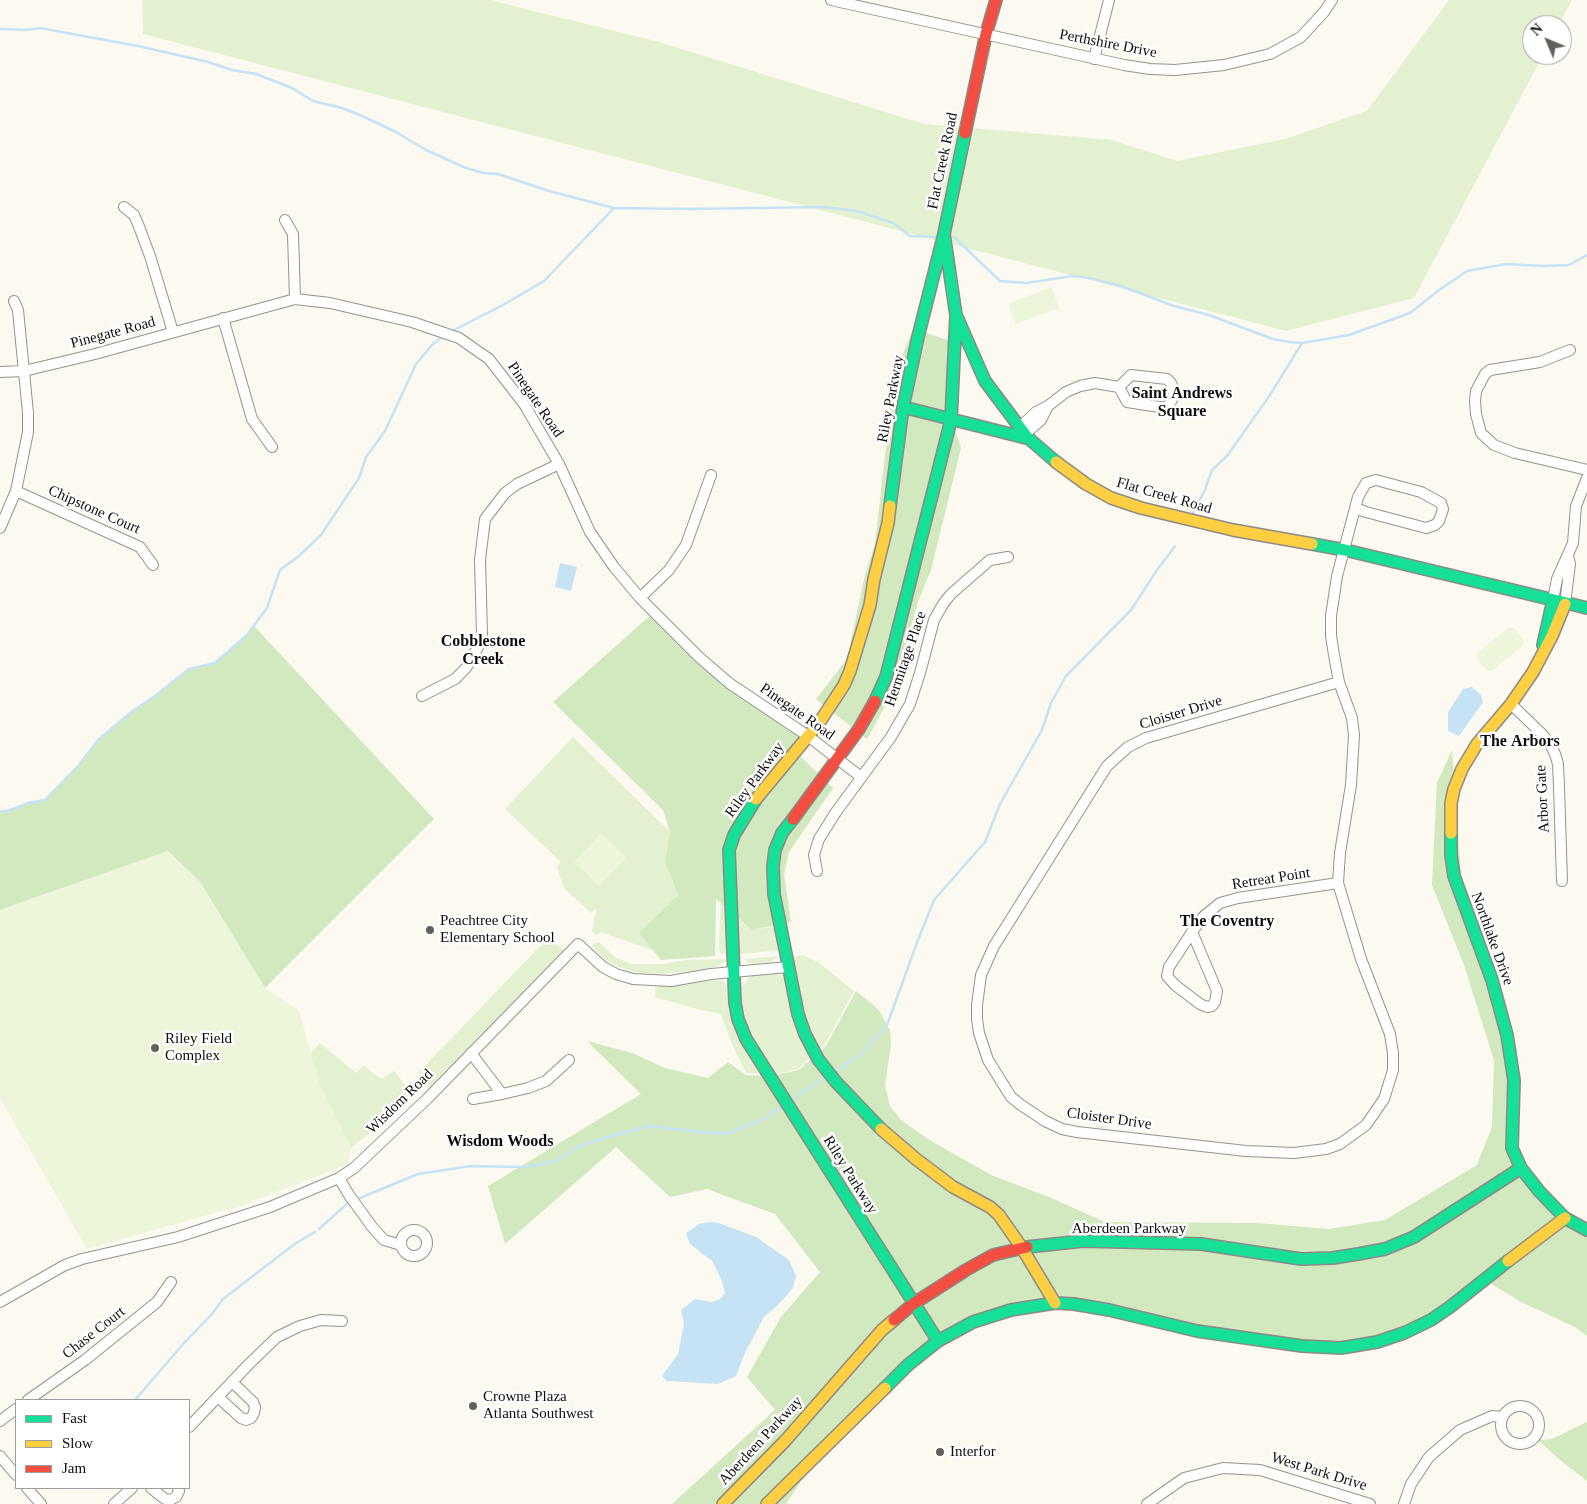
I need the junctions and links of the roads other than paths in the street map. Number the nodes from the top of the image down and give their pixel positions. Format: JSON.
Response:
{"nodes":[{"id":1,"x":831,"y":0,"type":"edge"},
{"id":2,"x":996,"y":0,"type":"edge"},
{"id":3,"x":1109,"y":0,"type":"edge"},
{"id":4,"x":1332,"y":0,"type":"edge"},
{"id":5,"x":862,"y":3,"type":"edge"},
{"id":6,"x":986,"y":34,"type":"junction"},
{"id":7,"x":1094,"y":59,"type":"junction"},
{"id":8,"x":124,"y":207,"type":"dead end"},
{"id":9,"x":285,"y":220,"type":"dead end"},
{"id":10,"x":944,"y":234,"type":"junction"},
{"id":11,"x":295,"y":299,"type":"junction"},
{"id":12,"x":14,"y":301,"type":"dead end"},
{"id":13,"x":956,"y":315,"type":"junction"},
{"id":14,"x":222,"y":318,"type":"junction"},
{"id":15,"x":174,"y":332,"type":"junction"},
{"id":16,"x":1570,"y":350,"type":"dead end"},
{"id":17,"x":24,"y":371,"type":"junction"},
{"id":18,"x":0,"y":372,"type":"edge"},
{"id":19,"x":1119,"y":387,"type":"junction"},
{"id":20,"x":903,"y":407,"type":"junction"},
{"id":21,"x":952,"y":420,"type":"junction"},
{"id":22,"x":1025,"y":434,"type":"junction"},
{"id":23,"x":272,"y":447,"type":"dead end"},
{"id":24,"x":559,"y":464,"type":"junction"},
{"id":25,"x":1587,"y":470,"type":"edge"},
{"id":26,"x":711,"y":475,"type":"dead end"},
{"id":27,"x":1587,"y":478,"type":"edge"},
{"id":28,"x":16,"y":491,"type":"junction"},
{"id":29,"x":1355,"y":508,"type":"junction"},
{"id":30,"x":0,"y":528,"type":"edge"},
{"id":31,"x":1345,"y":550,"type":"junction"},
{"id":32,"x":1568,"y":556,"type":"junction"},
{"id":33,"x":1008,"y":557,"type":"dead end"},
{"id":34,"x":153,"y":565,"type":"dead end"},
{"id":35,"x":640,"y":598,"type":"junction"},
{"id":36,"x":1553,"y":600,"type":"junction"},
{"id":37,"x":1565,"y":604,"type":"junction"},
{"id":38,"x":1587,"y":608,"type":"edge"},
{"id":39,"x":1542,"y":653,"type":"junction"},
{"id":40,"x":1339,"y":682,"type":"junction"},
{"id":41,"x":422,"y":696,"type":"dead end"},
{"id":42,"x":1511,"y":704,"type":"junction"},
{"id":43,"x":808,"y":736,"type":"junction"},
{"id":44,"x":837,"y":759,"type":"junction"},
{"id":45,"x":861,"y":776,"type":"junction"},
{"id":46,"x":817,"y":871,"type":"dead end"},
{"id":47,"x":1562,"y":881,"type":"dead end"},
{"id":48,"x":1338,"y":884,"type":"junction"},
{"id":49,"x":1192,"y":932,"type":"junction"},
{"id":50,"x":788,"y":967,"type":"junction"},
{"id":51,"x":734,"y":973,"type":"junction"},
{"id":52,"x":471,"y":1053,"type":"junction"},
{"id":53,"x":569,"y":1060,"type":"dead end"},
{"id":54,"x":502,"y":1094,"type":"junction"},
{"id":55,"x":473,"y":1099,"type":"dead end"},
{"id":56,"x":1520,"y":1168,"type":"junction"},
{"id":57,"x":339,"y":1178,"type":"junction"},
{"id":58,"x":1565,"y":1218,"type":"junction"},
{"id":59,"x":1587,"y":1230,"type":"edge"},
{"id":60,"x":401,"y":1245,"type":"dead end"},
{"id":61,"x":1022,"y":1248,"type":"junction"},
{"id":62,"x":171,"y":1282,"type":"dead end"},
{"id":63,"x":0,"y":1302,"type":"edge"},
{"id":64,"x":1055,"y":1303,"type":"junction"},
{"id":65,"x":913,"y":1304,"type":"junction"},
{"id":66,"x":342,"y":1321,"type":"dead end"},
{"id":67,"x":938,"y":1341,"type":"junction"},
{"id":68,"x":232,"y":1382,"type":"junction"},
{"id":69,"x":218,"y":1397,"type":"junction"},
{"id":70,"x":29,"y":1399,"type":"edge"},
{"id":71,"x":15,"y":1410,"type":"edge"},
{"id":72,"x":1502,"y":1417,"type":"dead end"},
{"id":73,"x":0,"y":1421,"type":"edge"},
{"id":74,"x":190,"y":1426,"type":"edge"},
{"id":75,"x":0,"y":1456,"type":"edge"},
{"id":76,"x":15,"y":1474,"type":"edge"},
{"id":77,"x":28,"y":1489,"type":"edge"},
{"id":78,"x":131,"y":1489,"type":"edge"},
{"id":79,"x":152,"y":1489,"type":"edge"},
{"id":80,"x":178,"y":1489,"type":"edge"},
{"id":81,"x":41,"y":1504,"type":"edge"},
{"id":82,"x":114,"y":1504,"type":"edge"},
{"id":83,"x":723,"y":1504,"type":"edge"},
{"id":84,"x":768,"y":1504,"type":"edge"},
{"id":85,"x":1147,"y":1504,"type":"edge"},
{"id":86,"x":1370,"y":1504,"type":"edge"},
{"id":87,"x":1404,"y":1504,"type":"edge"}],
"edges":[{"from":1,"to":5,"type":"street","name":"Perthshire Drive"},
{"from":2,"to":6,"type":"street","name":"Flat Creek Road"},
{"from":3,"to":7,"type":"street"},
{"from":4,"to":7,"type":"street","name":"Perthshire Drive"},
{"from":5,"to":6,"type":"street","name":"Perthshire Drive"},
{"from":6,"to":7,"type":"street","name":"Perthshire Drive"},
{"from":6,"to":10,"type":"street","name":"Flat Creek Road"},
{"from":8,"to":15,"type":"street"},
{"from":9,"to":11,"type":"street"},
{"from":10,"to":13,"type":"street","name":"Flat Creek Road"},
{"from":10,"to":20,"type":"street","name":"Riley Parkway"},
{"from":11,"to":14,"type":"street","name":"Pinegate Road"},
{"from":11,"to":24,"type":"street","name":"Pinegate Road"},
{"from":12,"to":17,"type":"street"},
{"from":13,"to":21,"type":"street"},
{"from":13,"to":22,"type":"street","name":"Flat Creek Road"},
{"from":14,"to":15,"type":"street","name":"Pinegate Road"},
{"from":14,"to":23,"type":"street"},
{"from":15,"to":17,"type":"street","name":"Pinegate Road"},
{"from":16,"to":25,"type":"street"},
{"from":17,"to":18,"type":"street","name":"Pinegate Road"},
{"from":17,"to":28,"type":"street"},
{"from":19,"to":19,"type":"street"},
{"from":19,"to":22,"type":"street"},
{"from":20,"to":21,"type":"street"},
{"from":20,"to":43,"type":"street","name":"Riley Parkway"},
{"from":21,"to":22,"type":"street"},
{"from":21,"to":44,"type":"street"},
{"from":22,"to":31,"type":"street","name":"Flat Creek Road"},
{"from":24,"to":35,"type":"street","name":"Pinegate Road"},
{"from":24,"to":41,"type":"street"},
{"from":26,"to":35,"type":"street"},
{"from":27,"to":32,"type":"street","name":"Northlake Drive"},
{"from":28,"to":30,"type":"street"},
{"from":28,"to":34,"type":"street","name":"Chipstone Court"},
{"from":29,"to":29,"type":"street","name":"Cloister Drive"},
{"from":29,"to":31,"type":"street","name":"Cloister Drive"},
{"from":31,"to":36,"type":"street","name":"Flat Creek Road"},
{"from":31,"to":40,"type":"street","name":"Cloister Drive"},
{"from":32,"to":36,"type":"street","name":"Northlake Drive"},
{"from":32,"to":37,"type":"street","name":"Northlake Drive"},
{"from":33,"to":45,"type":"street","name":"Hermitage Place"},
{"from":35,"to":43,"type":"street","name":"Pinegate Road"},
{"from":36,"to":37,"type":"street","name":"Flat Creek Road"},
{"from":36,"to":39,"type":"street","name":"Northlake Drive"},
{"from":37,"to":38,"type":"street","name":"Flat Creek Road"},
{"from":37,"to":39,"type":"street","name":"Northlake Drive"},
{"from":39,"to":42,"type":"street","name":"Northlake Drive"},
{"from":40,"to":48,"type":"street","name":"Cloister Drive"},
{"from":40,"to":48,"type":"street","name":"Cloister Drive"},
{"from":42,"to":47,"type":"street","name":"Arbor Gate"},
{"from":42,"to":56,"type":"street","name":"Northlake Drive"},
{"from":43,"to":44,"type":"street","name":"Pinegate Road"},
{"from":43,"to":51,"type":"street","name":"Riley Parkway"},
{"from":44,"to":45,"type":"street","name":"Pinegate Road"},
{"from":44,"to":50,"type":"street"},
{"from":45,"to":46,"type":"street","name":"Hermitage Place"},
{"from":48,"to":49,"type":"street","name":"Retreat Point"},
{"from":49,"to":49,"type":"street","name":"Retreat Point"},
{"from":50,"to":51,"type":"street","name":"Wisdom Road"},
{"from":50,"to":61,"type":"street"},
{"from":51,"to":52,"type":"street","name":"Wisdom Road"},
{"from":51,"to":65,"type":"street","name":"Riley Parkway"},
{"from":52,"to":54,"type":"street"},
{"from":52,"to":57,"type":"street","name":"Wisdom Road"},
{"from":53,"to":54,"type":"street"},
{"from":54,"to":55,"type":"street"},
{"from":56,"to":58,"type":"street","name":"Northlake Drive"},
{"from":56,"to":61,"type":"street","name":"Aberdeen Parkway"},
{"from":57,"to":60,"type":"street"},
{"from":57,"to":63,"type":"street","name":"Wisdom Road"},
{"from":58,"to":59,"type":"street","name":"Northlake Drive"},
{"from":58,"to":64,"type":"street"},
{"from":61,"to":64,"type":"street"},
{"from":61,"to":65,"type":"street","name":"Aberdeen Parkway"},
{"from":62,"to":70,"type":"street","name":"Chase Court"},
{"from":64,"to":67,"type":"street"},
{"from":65,"to":67,"type":"street","name":"Riley Parkway"},
{"from":65,"to":83,"type":"street","name":"Aberdeen Parkway"},
{"from":66,"to":68,"type":"street"},
{"from":67,"to":84,"type":"street"},
{"from":68,"to":69,"type":"street"},
{"from":68,"to":69,"type":"street"},
{"from":69,"to":74,"type":"street"},
{"from":71,"to":73,"type":"street"},
{"from":72,"to":87,"type":"street"},
{"from":75,"to":76,"type":"street"},
{"from":77,"to":81,"type":"street"},
{"from":78,"to":82,"type":"street"},
{"from":79,"to":80,"type":"street"},
{"from":85,"to":86,"type":"street","name":"West Park Drive"}]}
